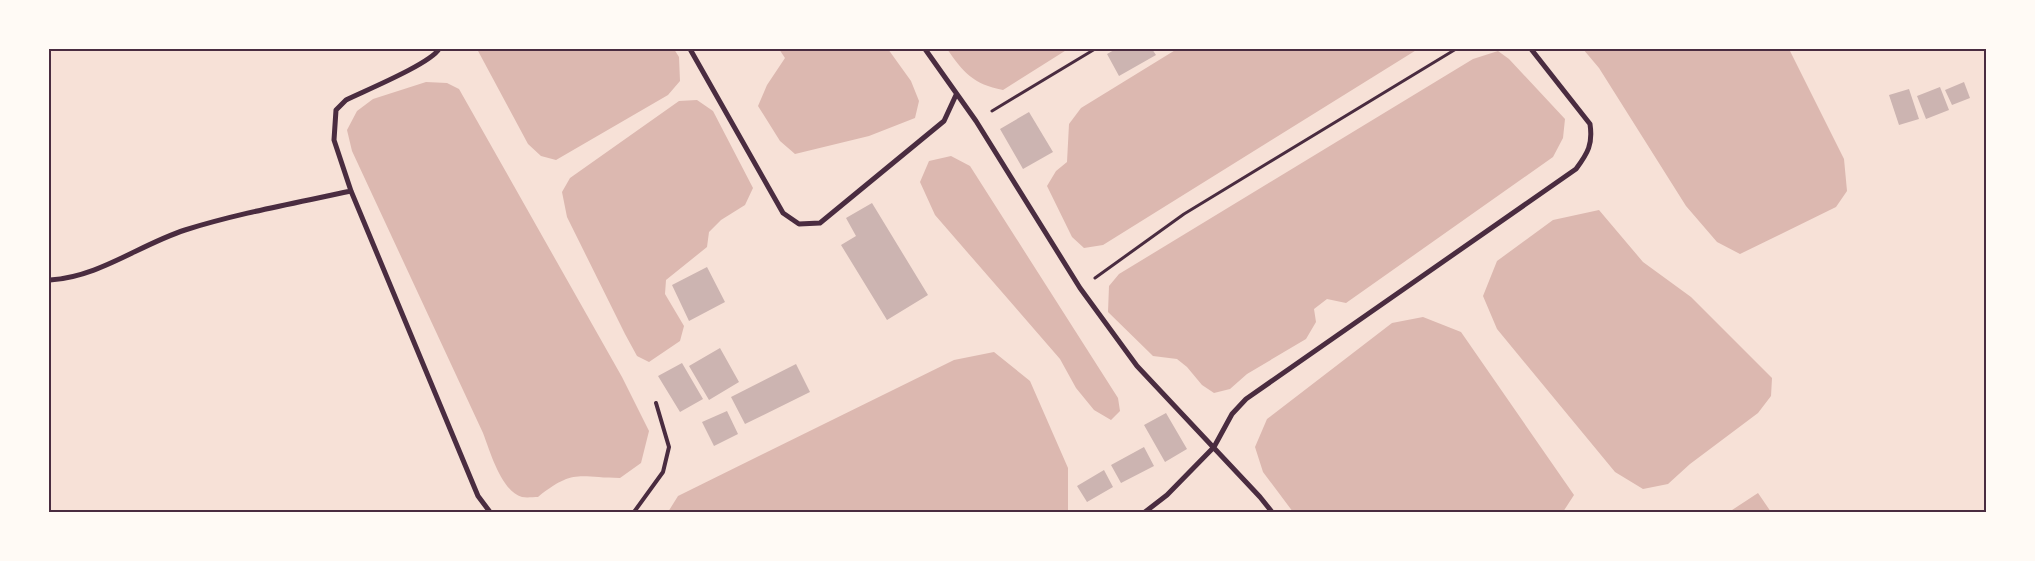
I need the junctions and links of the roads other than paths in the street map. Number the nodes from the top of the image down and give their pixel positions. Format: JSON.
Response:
{"nodes":[{"id":1,"x":439,"y":49,"type":"edge"},
{"id":2,"x":690,"y":49,"type":"edge"},
{"id":3,"x":925,"y":49,"type":"edge"},
{"id":4,"x":1531,"y":49,"type":"edge"},
{"id":5,"x":956,"y":95,"type":"junction"},
{"id":6,"x":351,"y":190,"type":"junction"},
{"id":7,"x":50,"y":280,"type":"dead end"},
{"id":8,"x":656,"y":402,"type":"dead end"},
{"id":9,"x":1214,"y":447,"type":"junction"},
{"id":10,"x":490,"y":512,"type":"edge"},
{"id":11,"x":634,"y":512,"type":"edge"},
{"id":12,"x":1144,"y":512,"type":"edge"},
{"id":13,"x":1272,"y":512,"type":"edge"}],
"edges":[{"from":1,"to":6,"type":"street"},
{"from":2,"to":5,"type":"street"},
{"from":3,"to":5,"type":"street"},
{"from":4,"to":9,"type":"street"},
{"from":5,"to":9,"type":"street"},
{"from":6,"to":7,"type":"street"},
{"from":6,"to":10,"type":"street"},
{"from":8,"to":11,"type":"lane"},
{"from":9,"to":12,"type":"street"},
{"from":9,"to":13,"type":"street"}]}
